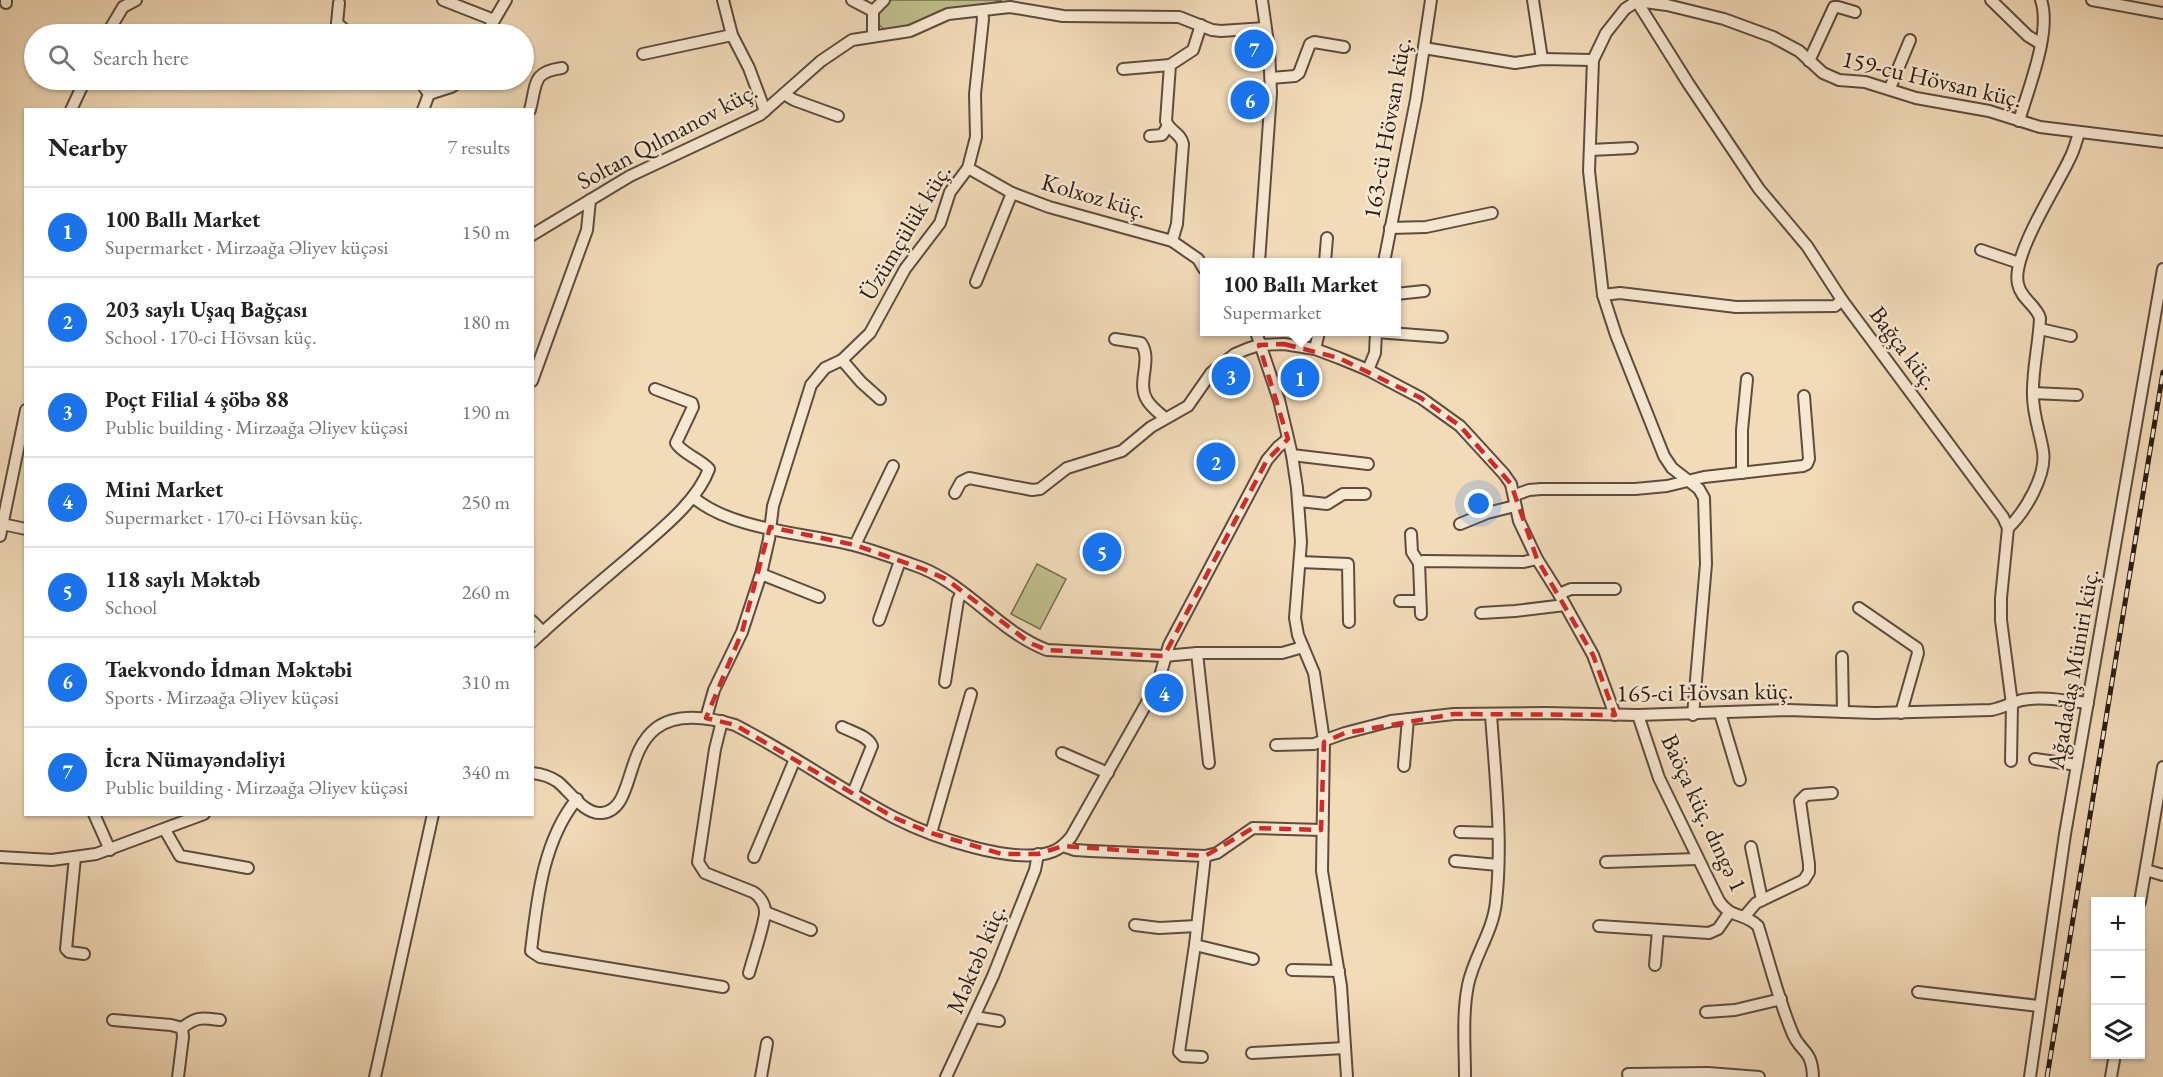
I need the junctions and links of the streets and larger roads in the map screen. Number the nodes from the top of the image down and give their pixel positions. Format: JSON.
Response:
{"nodes":[{"id":1,"x":136,"y":0,"type":"edge"},
{"id":2,"x":443,"y":0,"type":"edge"},
{"id":3,"x":506,"y":0,"type":"edge"},
{"id":4,"x":723,"y":0,"type":"edge"},
{"id":5,"x":852,"y":0,"type":"edge"},
{"id":6,"x":884,"y":0,"type":"edge"},
{"id":7,"x":1262,"y":0,"type":"edge"},
{"id":8,"x":1431,"y":0,"type":"edge"},
{"id":9,"x":1533,"y":0,"type":"edge"},
{"id":10,"x":1636,"y":0,"type":"edge"},
{"id":11,"x":1991,"y":0,"type":"edge"},
{"id":12,"x":2041,"y":0,"type":"edge"},
{"id":13,"x":2092,"y":0,"type":"edge"},
{"id":14,"x":1669,"y":2,"type":"edge"},
{"id":15,"x":339,"y":3,"type":"dead end"},
{"id":16,"x":1022,"y":4,"type":"edge"},
{"id":17,"x":873,"y":11,"type":"junction"},
{"id":18,"x":982,"y":11,"type":"junction"},
{"id":19,"x":1855,"y":12,"type":"dead end"},
{"id":20,"x":2163,"y":13,"type":"edge"},
{"id":21,"x":494,"y":20,"type":"junction"},
{"id":22,"x":113,"y":24,"type":"edge"},
{"id":23,"x":338,"y":24,"type":"edge"},
{"id":24,"x":492,"y":24,"type":"edge"},
{"id":25,"x":1201,"y":25,"type":"junction"},
{"id":26,"x":1266,"y":28,"type":"junction"},
{"id":27,"x":732,"y":35,"type":"junction"},
{"id":28,"x":873,"y":36,"type":"junction"},
{"id":29,"x":1910,"y":40,"type":"dead end"},
{"id":30,"x":2041,"y":44,"type":"junction"},
{"id":31,"x":1344,"y":47,"type":"dead end"},
{"id":32,"x":1424,"y":48,"type":"junction"},
{"id":33,"x":643,"y":54,"type":"dead end"},
{"id":34,"x":1542,"y":59,"type":"junction"},
{"id":35,"x":1593,"y":60,"type":"junction"},
{"id":36,"x":1809,"y":61,"type":"junction"},
{"id":37,"x":1170,"y":65,"type":"junction"},
{"id":38,"x":562,"y":68,"type":"dead end"},
{"id":39,"x":1123,"y":69,"type":"dead end"},
{"id":40,"x":1271,"y":78,"type":"junction"},
{"id":41,"x":1890,"y":88,"type":"junction"},
{"id":42,"x":80,"y":90,"type":"edge"},
{"id":43,"x":426,"y":90,"type":"edge"},
{"id":44,"x":442,"y":90,"type":"edge"},
{"id":45,"x":429,"y":94,"type":"junction"},
{"id":46,"x":784,"y":94,"type":"junction"},
{"id":47,"x":72,"y":108,"type":"edge"},
{"id":48,"x":424,"y":108,"type":"edge"},
{"id":49,"x":530,"y":108,"type":"edge"},
{"id":50,"x":765,"y":111,"type":"junction"},
{"id":51,"x":838,"y":116,"type":"dead end"},
{"id":52,"x":2019,"y":121,"type":"junction"},
{"id":53,"x":1168,"y":126,"type":"junction"},
{"id":54,"x":2079,"y":133,"type":"junction"},
{"id":55,"x":1150,"y":136,"type":"dead end"},
{"id":56,"x":2163,"y":142,"type":"edge"},
{"id":57,"x":1632,"y":148,"type":"dead end"},
{"id":58,"x":1590,"y":150,"type":"junction"},
{"id":59,"x":968,"y":168,"type":"junction"},
{"id":60,"x":1012,"y":193,"type":"junction"},
{"id":61,"x":590,"y":200,"type":"junction"},
{"id":62,"x":1492,"y":213,"type":"dead end"},
{"id":63,"x":1390,"y":228,"type":"junction"},
{"id":64,"x":534,"y":233,"type":"edge"},
{"id":65,"x":1327,"y":238,"type":"dead end"},
{"id":66,"x":1173,"y":241,"type":"junction"},
{"id":67,"x":1981,"y":250,"type":"dead end"},
{"id":68,"x":1259,"y":258,"type":"edge"},
{"id":69,"x":1325,"y":258,"type":"edge"},
{"id":70,"x":1385,"y":258,"type":"edge"},
{"id":71,"x":1200,"y":262,"type":"edge"},
{"id":72,"x":2019,"y":263,"type":"junction"},
{"id":73,"x":2163,"y":268,"type":"edge"},
{"id":74,"x":976,"y":282,"type":"dead end"},
{"id":75,"x":1424,"y":291,"type":"dead end"},
{"id":76,"x":1401,"y":293,"type":"edge"},
{"id":77,"x":1603,"y":296,"type":"junction"},
{"id":78,"x":1842,"y":300,"type":"junction"},
{"id":79,"x":2040,"y":329,"type":"junction"},
{"id":80,"x":1401,"y":334,"type":"edge"},
{"id":81,"x":1257,"y":336,"type":"edge"},
{"id":82,"x":1318,"y":336,"type":"edge"},
{"id":83,"x":1376,"y":336,"type":"edge"},
{"id":84,"x":2071,"y":336,"type":"dead end"},
{"id":85,"x":1442,"y":337,"type":"dead end"},
{"id":86,"x":1115,"y":339,"type":"dead end"},
{"id":87,"x":1259,"y":345,"type":"junction"},
{"id":88,"x":1315,"y":349,"type":"junction"},
{"id":89,"x":842,"y":360,"type":"junction"},
{"id":90,"x":1368,"y":370,"type":"junction"},
{"id":91,"x":534,"y":376,"type":"edge"},
{"id":92,"x":1747,"y":379,"type":"dead end"},
{"id":93,"x":655,"y":389,"type":"dead end"},
{"id":94,"x":2033,"y":393,"type":"junction"},
{"id":95,"x":2077,"y":395,"type":"dead end"},
{"id":96,"x":1804,"y":396,"type":"dead end"},
{"id":97,"x":880,"y":399,"type":"dead end"},
{"id":98,"x":1165,"y":418,"type":"junction"},
{"id":99,"x":24,"y":420,"type":"edge"},
{"id":100,"x":1288,"y":439,"type":"junction"},
{"id":101,"x":1292,"y":455,"type":"junction"},
{"id":102,"x":1368,"y":464,"type":"dead end"},
{"id":103,"x":894,"y":466,"type":"dead end"},
{"id":104,"x":1742,"y":473,"type":"junction"},
{"id":105,"x":1688,"y":480,"type":"junction"},
{"id":106,"x":955,"y":494,"type":"dead end"},
{"id":107,"x":1365,"y":494,"type":"dead end"},
{"id":108,"x":693,"y":497,"type":"junction"},
{"id":109,"x":1299,"y":501,"type":"junction"},
{"id":110,"x":1515,"y":501,"type":"junction"},
{"id":111,"x":2,"y":524,"type":"junction"},
{"id":112,"x":1460,"y":525,"type":"dead end"},
{"id":113,"x":770,"y":527,"type":"junction"},
{"id":114,"x":2008,"y":528,"type":"junction"},
{"id":115,"x":24,"y":529,"type":"edge"},
{"id":116,"x":1411,"y":534,"type":"dead end"},
{"id":117,"x":0,"y":536,"type":"edge"},
{"id":118,"x":855,"y":545,"type":"junction"},
{"id":119,"x":1537,"y":559,"type":"junction"},
{"id":120,"x":900,"y":561,"type":"junction"},
{"id":121,"x":1300,"y":562,"type":"junction"},
{"id":122,"x":1419,"y":563,"type":"junction"},
{"id":123,"x":761,"y":574,"type":"junction"},
{"id":124,"x":1615,"y":589,"type":"dead end"},
{"id":125,"x":962,"y":592,"type":"junction"},
{"id":126,"x":1559,"y":594,"type":"junction"},
{"id":127,"x":819,"y":597,"type":"dead end"},
{"id":128,"x":1400,"y":600,"type":"dead end"},
{"id":129,"x":1420,"y":601,"type":"junction"},
{"id":130,"x":1565,"y":605,"type":"junction"},
{"id":131,"x":1859,"y":608,"type":"dead end"},
{"id":132,"x":1481,"y":613,"type":"dead end"},
{"id":133,"x":1421,"y":614,"type":"dead end"},
{"id":134,"x":879,"y":620,"type":"dead end"},
{"id":135,"x":1349,"y":622,"type":"dead end"},
{"id":136,"x":534,"y":623,"type":"edge"},
{"id":137,"x":543,"y":632,"type":"junction"},
{"id":138,"x":534,"y":640,"type":"edge"},
{"id":139,"x":1303,"y":647,"type":"junction"},
{"id":140,"x":1197,"y":653,"type":"junction"},
{"id":141,"x":1164,"y":656,"type":"junction"},
{"id":142,"x":1842,"y":657,"type":"dead end"},
{"id":143,"x":945,"y":682,"type":"dead end"},
{"id":144,"x":971,"y":694,"type":"dead end"},
{"id":145,"x":2088,"y":703,"type":"junction"},
{"id":146,"x":2012,"y":704,"type":"junction"},
{"id":147,"x":1843,"y":712,"type":"junction"},
{"id":148,"x":1720,"y":713,"type":"junction"},
{"id":149,"x":1901,"y":713,"type":"junction"},
{"id":150,"x":1491,"y":714,"type":"junction"},
{"id":151,"x":1615,"y":715,"type":"junction"},
{"id":152,"x":1638,"y":715,"type":"junction"},
{"id":153,"x":1693,"y":715,"type":"junction"},
{"id":154,"x":706,"y":718,"type":"junction"},
{"id":155,"x":1408,"y":719,"type":"junction"},
{"id":156,"x":722,"y":722,"type":"junction"},
{"id":157,"x":842,"y":728,"type":"dead end"},
{"id":158,"x":1324,"y":741,"type":"junction"},
{"id":159,"x":1276,"y":745,"type":"dead end"},
{"id":160,"x":1062,"y":753,"type":"dead end"},
{"id":161,"x":795,"y":759,"type":"junction"},
{"id":162,"x":2035,"y":759,"type":"dead end"},
{"id":163,"x":2011,"y":761,"type":"dead end"},
{"id":164,"x":1209,"y":763,"type":"dead end"},
{"id":165,"x":2077,"y":765,"type":"junction"},
{"id":166,"x":1404,"y":766,"type":"dead end"},
{"id":167,"x":2163,"y":767,"type":"edge"},
{"id":168,"x":534,"y":773,"type":"edge"},
{"id":169,"x":1108,"y":773,"type":"junction"},
{"id":170,"x":1740,"y":780,"type":"dead end"},
{"id":171,"x":1832,"y":793,"type":"dead end"},
{"id":172,"x":853,"y":794,"type":"junction"},
{"id":173,"x":577,"y":799,"type":"junction"},
{"id":174,"x":95,"y":816,"type":"edge"},
{"id":175,"x":199,"y":816,"type":"edge"},
{"id":176,"x":433,"y":816,"type":"edge"},
{"id":177,"x":165,"y":830,"type":"junction"},
{"id":178,"x":1321,"y":830,"type":"junction"},
{"id":179,"x":1460,"y":832,"type":"dead end"},
{"id":180,"x":931,"y":833,"type":"junction"},
{"id":181,"x":1498,"y":833,"type":"junction"},
{"id":182,"x":1063,"y":846,"type":"junction"},
{"id":183,"x":1751,"y":847,"type":"dead end"},
{"id":184,"x":110,"y":850,"type":"junction"},
{"id":185,"x":1038,"y":854,"type":"junction"},
{"id":186,"x":1205,"y":856,"type":"junction"},
{"id":187,"x":0,"y":857,"type":"edge"},
{"id":188,"x":75,"y":857,"type":"junction"},
{"id":189,"x":753,"y":857,"type":"dead end"},
{"id":190,"x":1697,"y":859,"type":"junction"},
{"id":191,"x":1455,"y":861,"type":"dead end"},
{"id":192,"x":1606,"y":862,"type":"dead end"},
{"id":193,"x":1498,"y":865,"type":"junction"},
{"id":194,"x":248,"y":868,"type":"dead end"},
{"id":195,"x":2146,"y":870,"type":"junction"},
{"id":196,"x":2163,"y":875,"type":"edge"},
{"id":197,"x":2141,"y":897,"type":"edge"},
{"id":198,"x":1762,"y":900,"type":"junction"},
{"id":199,"x":765,"y":912,"type":"junction"},
{"id":200,"x":1729,"y":913,"type":"junction"},
{"id":201,"x":1744,"y":917,"type":"junction"},
{"id":202,"x":1135,"y":926,"type":"dead end"},
{"id":203,"x":1197,"y":926,"type":"junction"},
{"id":204,"x":1599,"y":926,"type":"dead end"},
{"id":205,"x":811,"y":930,"type":"dead end"},
{"id":206,"x":1658,"y":930,"type":"junction"},
{"id":207,"x":1195,"y":945,"type":"junction"},
{"id":208,"x":84,"y":954,"type":"dead end"},
{"id":209,"x":1253,"y":959,"type":"dead end"},
{"id":210,"x":1655,"y":965,"type":"dead end"},
{"id":211,"x":1293,"y":970,"type":"dead end"},
{"id":212,"x":1339,"y":970,"type":"junction"},
{"id":213,"x":749,"y":973,"type":"dead end"},
{"id":214,"x":723,"y":987,"type":"dead end"},
{"id":215,"x":1918,"y":992,"type":"dead end"},
{"id":216,"x":1781,"y":999,"type":"junction"},
{"id":217,"x":2039,"y":1006,"type":"junction"},
{"id":218,"x":1706,"y":1012,"type":"dead end"},
{"id":219,"x":975,"y":1017,"type":"junction"},
{"id":220,"x":113,"y":1020,"type":"dead end"},
{"id":221,"x":220,"y":1020,"type":"dead end"},
{"id":222,"x":999,"y":1021,"type":"dead end"},
{"id":223,"x":182,"y":1028,"type":"junction"},
{"id":224,"x":767,"y":1043,"type":"dead end"},
{"id":225,"x":1346,"y":1048,"type":"junction"},
{"id":226,"x":1252,"y":1053,"type":"dead end"},
{"id":227,"x":1202,"y":1057,"type":"dead end"},
{"id":228,"x":2114,"y":1059,"type":"edge"},
{"id":229,"x":1628,"y":1074,"type":"dead end"},
{"id":230,"x":178,"y":1077,"type":"edge"},
{"id":231,"x":375,"y":1077,"type":"edge"},
{"id":232,"x":761,"y":1077,"type":"edge"},
{"id":233,"x":946,"y":1077,"type":"edge"},
{"id":234,"x":1347,"y":1077,"type":"edge"},
{"id":235,"x":1465,"y":1077,"type":"edge"},
{"id":236,"x":1759,"y":1077,"type":"edge"},
{"id":237,"x":1813,"y":1077,"type":"edge"},
{"id":238,"x":2030,"y":1077,"type":"edge"},
{"id":239,"x":2111,"y":1077,"type":"edge"}],
"edges":[{"from":1,"to":22,"type":"street"},
{"from":2,"to":21,"type":"street"},
{"from":3,"to":21,"type":"street"},
{"from":4,"to":27,"type":"street"},
{"from":5,"to":17,"type":"street"},
{"from":6,"to":17,"type":"street"},
{"from":7,"to":26,"type":"street"},
{"from":8,"to":32,"type":"street","name":"163-cü Hövsan küç."},
{"from":9,"to":34,"type":"street"},
{"from":10,"to":14,"type":"street","name":"159-cu Hövsan küç."},
{"from":10,"to":35,"type":"street"},
{"from":10,"to":78,"type":"street","name":"Bağça küç."},
{"from":11,"to":30,"type":"street"},
{"from":12,"to":30,"type":"street"},
{"from":13,"to":20,"type":"street"},
{"from":14,"to":36,"type":"street","name":"159-cu Hövsan küç."},
{"from":15,"to":23,"type":"street"},
{"from":16,"to":18,"type":"street","name":"Soltan Qılmanov küç."},
{"from":16,"to":25,"type":"street","name":"Soltan Qılmanov küç."},
{"from":17,"to":28,"type":"street"},
{"from":18,"to":28,"type":"street","name":"Soltan Qılmanov küç."},
{"from":18,"to":59,"type":"street","name":"Üzümçülük küç."},
{"from":19,"to":36,"type":"street"},
{"from":21,"to":24,"type":"street"},
{"from":25,"to":26,"type":"street","name":"Soltan Qılmanov küç."},
{"from":25,"to":37,"type":"street"},
{"from":26,"to":40,"type":"street"},
{"from":27,"to":33,"type":"street"},
{"from":27,"to":50,"type":"street"},
{"from":28,"to":46,"type":"street","name":"Soltan Qılmanov küç."},
{"from":29,"to":41,"type":"street"},
{"from":30,"to":52,"type":"street"},
{"from":31,"to":40,"type":"street"},
{"from":32,"to":34,"type":"street"},
{"from":32,"to":63,"type":"street","name":"163-cü Hövsan küç."},
{"from":34,"to":35,"type":"street"},
{"from":35,"to":58,"type":"street"},
{"from":36,"to":41,"type":"street","name":"159-cu Hövsan küç."},
{"from":37,"to":39,"type":"street"},
{"from":37,"to":53,"type":"street"},
{"from":38,"to":49,"type":"street"},
{"from":40,"to":68,"type":"street"},
{"from":41,"to":52,"type":"street","name":"159-cu Hövsan küç."},
{"from":42,"to":47,"type":"street"},
{"from":43,"to":45,"type":"street"},
{"from":44,"to":45,"type":"street"},
{"from":45,"to":48,"type":"street"},
{"from":46,"to":50,"type":"street","name":"Soltan Qılmanov küç."},
{"from":46,"to":51,"type":"street"},
{"from":50,"to":61,"type":"street","name":"Soltan Qılmanov küç."},
{"from":52,"to":54,"type":"street","name":"159-cu Hövsan küç."},
{"from":53,"to":55,"type":"street"},
{"from":53,"to":66,"type":"street"},
{"from":54,"to":56,"type":"street","name":"159-cu Hövsan küç."},
{"from":54,"to":72,"type":"street"},
{"from":57,"to":58,"type":"street"},
{"from":58,"to":77,"type":"street"},
{"from":59,"to":60,"type":"street","name":"Kolxoz küç."},
{"from":59,"to":89,"type":"street","name":"Üzümçülük küç."},
{"from":60,"to":66,"type":"street","name":"Kolxoz küç."},
{"from":60,"to":74,"type":"street"},
{"from":61,"to":64,"type":"street","name":"Soltan Qılmanov küç."},
{"from":61,"to":91,"type":"street"},
{"from":62,"to":63,"type":"street"},
{"from":63,"to":70,"type":"street","name":"163-cü Hövsan küç."},
{"from":65,"to":69,"type":"street"},
{"from":66,"to":71,"type":"street","name":"Kolxoz küç."},
{"from":67,"to":72,"type":"street"},
{"from":72,"to":79,"type":"street"},
{"from":73,"to":145,"type":"street","name":"Ağadadaş Müniri küç."},
{"from":75,"to":76,"type":"street"},
{"from":77,"to":78,"type":"street"},
{"from":77,"to":105,"type":"street"},
{"from":78,"to":114,"type":"street","name":"Bağça küç."},
{"from":79,"to":84,"type":"street"},
{"from":79,"to":94,"type":"street"},
{"from":80,"to":85,"type":"street"},
{"from":81,"to":87,"type":"street"},
{"from":82,"to":88,"type":"street"},
{"from":83,"to":90,"type":"street"},
{"from":86,"to":98,"type":"street"},
{"from":87,"to":88,"type":"street"},
{"from":87,"to":98,"type":"street"},
{"from":87,"to":100,"type":"street"},
{"from":88,"to":90,"type":"street"},
{"from":89,"to":97,"type":"street"},
{"from":89,"to":113,"type":"street","name":"Üzümçülük küç."},
{"from":90,"to":110,"type":"street"},
{"from":92,"to":104,"type":"street"},
{"from":93,"to":108,"type":"street"},
{"from":94,"to":95,"type":"street"},
{"from":94,"to":114,"type":"street"},
{"from":96,"to":104,"type":"street"},
{"from":98,"to":106,"type":"street"},
{"from":99,"to":111,"type":"street"},
{"from":100,"to":101,"type":"street"},
{"from":100,"to":141,"type":"street"},
{"from":101,"to":102,"type":"street"},
{"from":101,"to":109,"type":"street"},
{"from":103,"to":118,"type":"street"},
{"from":104,"to":105,"type":"street"},
{"from":105,"to":110,"type":"street"},
{"from":105,"to":153,"type":"street"},
{"from":107,"to":109,"type":"street"},
{"from":108,"to":113,"type":"street"},
{"from":108,"to":137,"type":"street"},
{"from":109,"to":121,"type":"street"},
{"from":110,"to":112,"type":"street"},
{"from":110,"to":119,"type":"street"},
{"from":111,"to":115,"type":"street"},
{"from":111,"to":117,"type":"street"},
{"from":113,"to":118,"type":"street"},
{"from":113,"to":123,"type":"street","name":"Üzümçülük küç."},
{"from":114,"to":146,"type":"street"},
{"from":116,"to":122,"type":"street"},
{"from":118,"to":120,"type":"street"},
{"from":119,"to":122,"type":"street"},
{"from":119,"to":126,"type":"street"},
{"from":120,"to":125,"type":"street"},
{"from":120,"to":134,"type":"street"},
{"from":121,"to":135,"type":"street"},
{"from":121,"to":139,"type":"street"},
{"from":122,"to":129,"type":"street"},
{"from":123,"to":127,"type":"street"},
{"from":123,"to":154,"type":"street","name":"Üzümçülük küç."},
{"from":124,"to":126,"type":"street"},
{"from":125,"to":141,"type":"street"},
{"from":125,"to":143,"type":"street"},
{"from":126,"to":130,"type":"street"},
{"from":128,"to":129,"type":"street"},
{"from":129,"to":133,"type":"street"},
{"from":130,"to":132,"type":"street"},
{"from":130,"to":151,"type":"street"},
{"from":131,"to":149,"type":"street"},
{"from":136,"to":137,"type":"street"},
{"from":137,"to":138,"type":"street"},
{"from":139,"to":140,"type":"street"},
{"from":139,"to":158,"type":"street"},
{"from":140,"to":141,"type":"street"},
{"from":140,"to":164,"type":"street"},
{"from":141,"to":169,"type":"street"},
{"from":142,"to":147,"type":"street"},
{"from":144,"to":180,"type":"street"},
{"from":145,"to":146,"type":"street","name":"165-ci Hövsan küç."},
{"from":145,"to":165,"type":"street","name":"Ağadadaş Müniri küç."},
{"from":146,"to":149,"type":"street","name":"165-ci Hövsan küç."},
{"from":146,"to":163,"type":"street"},
{"from":147,"to":148,"type":"street","name":"165-ci Hövsan küç."},
{"from":147,"to":149,"type":"street","name":"165-ci Hövsan küç."},
{"from":148,"to":153,"type":"street","name":"165-ci Hövsan küç."},
{"from":148,"to":170,"type":"street"},
{"from":150,"to":151,"type":"street","name":"165-ci Hövsan küç."},
{"from":150,"to":155,"type":"street","name":"165-ci Hövsan küç."},
{"from":150,"to":181,"type":"street"},
{"from":151,"to":152,"type":"street","name":"165-ci Hövsan küç."},
{"from":152,"to":153,"type":"street","name":"165-ci Hövsan küç."},
{"from":152,"to":190,"type":"street","name":"Baöça küç. dıngə 1"},
{"from":154,"to":156,"type":"street"},
{"from":154,"to":173,"type":"street"},
{"from":155,"to":158,"type":"street","name":"165-ci Hövsan küç."},
{"from":155,"to":166,"type":"street"},
{"from":156,"to":161,"type":"street"},
{"from":156,"to":199,"type":"street"},
{"from":157,"to":172,"type":"street"},
{"from":158,"to":159,"type":"street","name":"165-ci Hövsan küç."},
{"from":158,"to":178,"type":"street"},
{"from":160,"to":169,"type":"street"},
{"from":161,"to":172,"type":"street"},
{"from":161,"to":189,"type":"street"},
{"from":162,"to":165,"type":"street"},
{"from":165,"to":217,"type":"street","name":"Ağadadaş Müniri küç."},
{"from":167,"to":195,"type":"street"},
{"from":168,"to":173,"type":"street"},
{"from":169,"to":182,"type":"street"},
{"from":171,"to":198,"type":"street"},
{"from":172,"to":180,"type":"street"},
{"from":173,"to":214,"type":"street"},
{"from":174,"to":184,"type":"street"},
{"from":175,"to":177,"type":"street"},
{"from":176,"to":231,"type":"street"},
{"from":177,"to":184,"type":"street"},
{"from":177,"to":194,"type":"street"},
{"from":178,"to":186,"type":"street"},
{"from":178,"to":212,"type":"street"},
{"from":179,"to":181,"type":"street"},
{"from":180,"to":185,"type":"street"},
{"from":181,"to":193,"type":"street"},
{"from":182,"to":185,"type":"street"},
{"from":182,"to":186,"type":"street"},
{"from":183,"to":198,"type":"street"},
{"from":184,"to":188,"type":"street"},
{"from":185,"to":219,"type":"street","name":"Məktəb küç."},
{"from":186,"to":203,"type":"street"},
{"from":187,"to":188,"type":"street"},
{"from":188,"to":208,"type":"street"},
{"from":190,"to":192,"type":"street"},
{"from":190,"to":200,"type":"street","name":"Baöça küç. dıngə 1"},
{"from":191,"to":193,"type":"street"},
{"from":193,"to":235,"type":"street"},
{"from":195,"to":196,"type":"street"},
{"from":195,"to":197,"type":"street"},
{"from":198,"to":201,"type":"street"},
{"from":199,"to":205,"type":"street"},
{"from":199,"to":213,"type":"street"},
{"from":200,"to":201,"type":"street","name":"Baöça küç. dıngə 1"},
{"from":200,"to":206,"type":"street"},
{"from":201,"to":216,"type":"street","name":"Baöça küç. dıngə 1"},
{"from":202,"to":203,"type":"street"},
{"from":203,"to":207,"type":"street"},
{"from":204,"to":206,"type":"street"},
{"from":206,"to":210,"type":"street"},
{"from":207,"to":209,"type":"street"},
{"from":207,"to":227,"type":"street"},
{"from":211,"to":212,"type":"street"},
{"from":212,"to":225,"type":"street"},
{"from":215,"to":217,"type":"street"},
{"from":216,"to":218,"type":"street"},
{"from":216,"to":237,"type":"street","name":"Baöça küç. dıngə 1"},
{"from":217,"to":238,"type":"street","name":"Ağadadaş Müniri küç."},
{"from":219,"to":222,"type":"street"},
{"from":219,"to":233,"type":"street","name":"Məktəb küç."},
{"from":220,"to":223,"type":"street"},
{"from":221,"to":223,"type":"street"},
{"from":223,"to":230,"type":"street"},
{"from":224,"to":232,"type":"street"},
{"from":225,"to":226,"type":"street"},
{"from":225,"to":234,"type":"street"},
{"from":228,"to":239,"type":"street"},
{"from":229,"to":236,"type":"street"}]}
